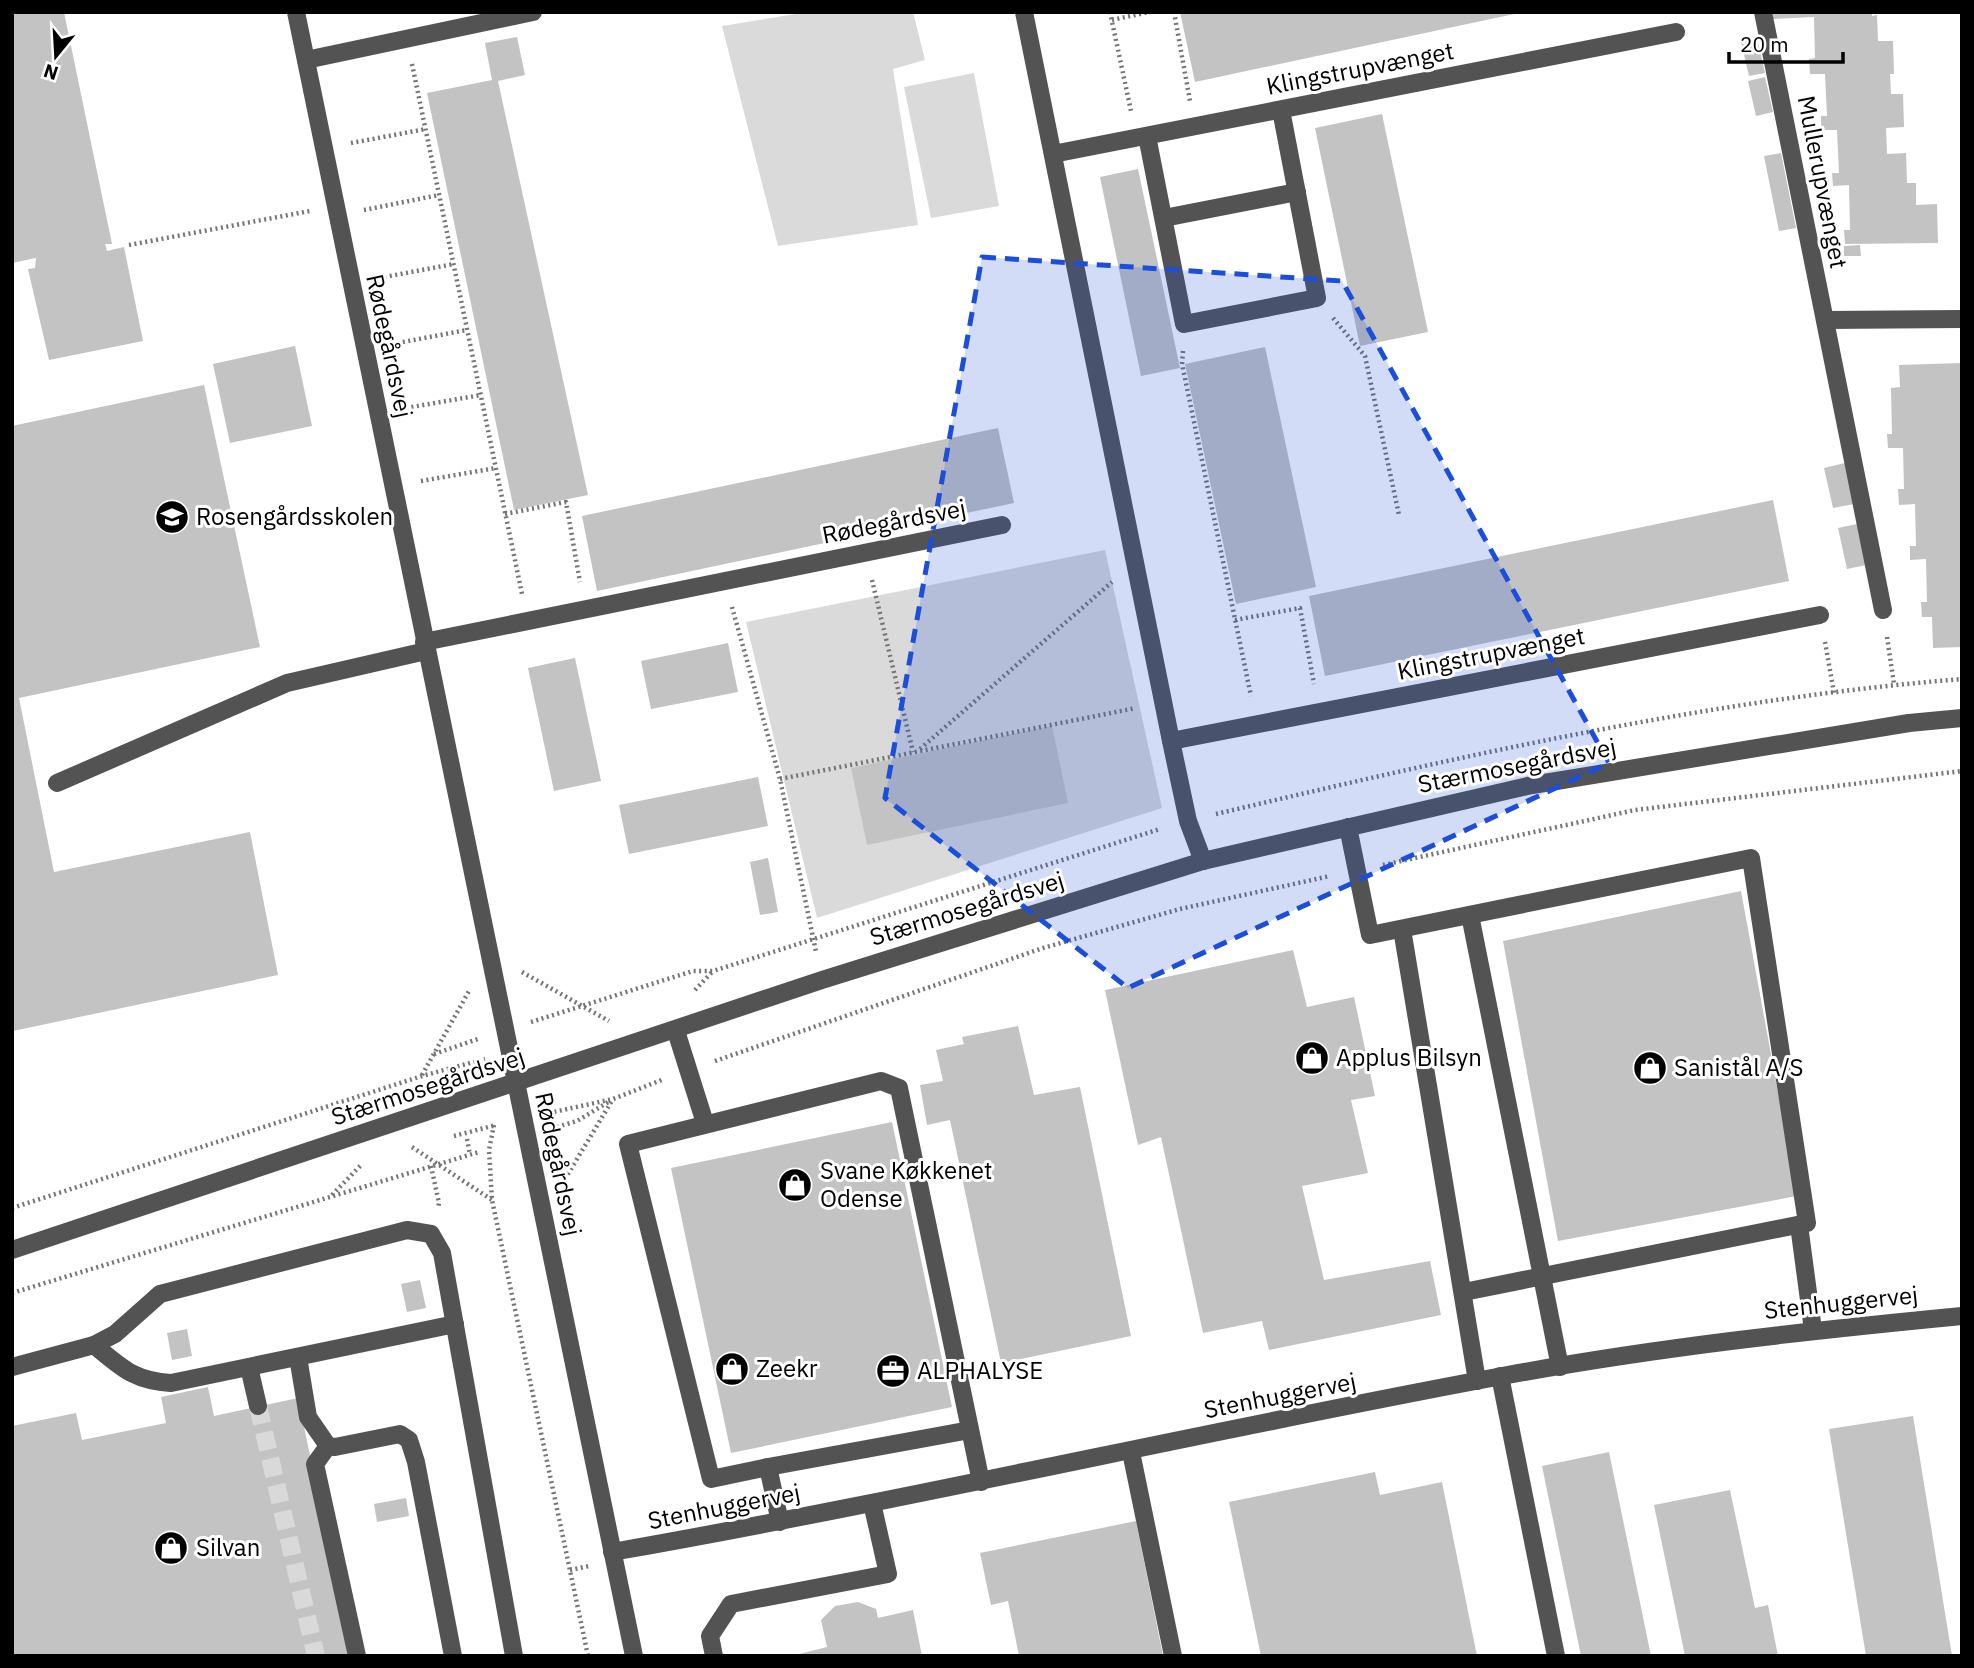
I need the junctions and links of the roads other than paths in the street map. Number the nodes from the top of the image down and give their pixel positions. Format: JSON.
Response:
{"nodes":[{"id":1,"x":296,"y":12,"type":"edge"},
{"id":2,"x":533,"y":12,"type":"edge"},
{"id":3,"x":1024,"y":12,"type":"edge"},
{"id":4,"x":1763,"y":12,"type":"edge"},
{"id":5,"x":1676,"y":32,"type":"dead end"},
{"id":6,"x":306,"y":60,"type":"junction"},
{"id":7,"x":1281,"y":110,"type":"junction"},
{"id":8,"x":1142,"y":137,"type":"junction"},
{"id":9,"x":1053,"y":155,"type":"junction"},
{"id":10,"x":1297,"y":192,"type":"junction"},
{"id":11,"x":1164,"y":218,"type":"junction"},
{"id":12,"x":1962,"y":319,"type":"edge"},
{"id":13,"x":1825,"y":320,"type":"junction"},
{"id":14,"x":1002,"y":525,"type":"dead end"},
{"id":15,"x":1883,"y":610,"type":"road end"},
{"id":16,"x":1820,"y":615,"type":"road end"},
{"id":17,"x":425,"y":647,"type":"junction"},
{"id":18,"x":1962,"y":718,"type":"edge"},
{"id":19,"x":1171,"y":741,"type":"junction"},
{"id":20,"x":57,"y":783,"type":"dead end"},
{"id":21,"x":1348,"y":827,"type":"junction"},
{"id":22,"x":1203,"y":861,"type":"junction"},
{"id":23,"x":1470,"y":915,"type":"junction"},
{"id":24,"x":1402,"y":929,"type":"junction"},
{"id":25,"x":676,"y":1031,"type":"junction"},
{"id":26,"x":516,"y":1084,"type":"junction"},
{"id":27,"x":705,"y":1123,"type":"junction"},
{"id":28,"x":1799,"y":1225,"type":"junction"},
{"id":29,"x":12,"y":1250,"type":"edge"},
{"id":30,"x":1542,"y":1275,"type":"junction"},
{"id":31,"x":1464,"y":1292,"type":"junction"},
{"id":32,"x":1962,"y":1316,"type":"edge"},
{"id":33,"x":455,"y":1324,"type":"junction"},
{"id":34,"x":1813,"y":1331,"type":"junction"},
{"id":35,"x":94,"y":1345,"type":"junction"},
{"id":36,"x":298,"y":1357,"type":"junction"},
{"id":37,"x":12,"y":1367,"type":"edge"},
{"id":38,"x":249,"y":1367,"type":"junction"},
{"id":39,"x":1560,"y":1367,"type":"junction"},
{"id":40,"x":1500,"y":1376,"type":"junction"},
{"id":41,"x":1477,"y":1381,"type":"junction"},
{"id":42,"x":258,"y":1406,"type":"tunnel mouth"},
{"id":43,"x":970,"y":1430,"type":"junction"},
{"id":44,"x":328,"y":1446,"type":"junction"},
{"id":45,"x":1131,"y":1452,"type":"junction"},
{"id":46,"x":768,"y":1466,"type":"junction"},
{"id":47,"x":981,"y":1482,"type":"junction"},
{"id":48,"x":872,"y":1503,"type":"junction"},
{"id":49,"x":780,"y":1522,"type":"junction"},
{"id":50,"x":612,"y":1552,"type":"junction"},
{"id":51,"x":357,"y":1656,"type":"edge"},
{"id":52,"x":453,"y":1656,"type":"edge"},
{"id":53,"x":514,"y":1656,"type":"edge"},
{"id":54,"x":634,"y":1656,"type":"edge"},
{"id":55,"x":714,"y":1656,"type":"edge"},
{"id":56,"x":1173,"y":1656,"type":"edge"},
{"id":57,"x":1556,"y":1656,"type":"edge"}],
"edges":[{"from":1,"to":6,"type":"street","name":"Rødegårdsvej"},
{"from":2,"to":6,"type":"street"},
{"from":3,"to":9,"type":"street"},
{"from":4,"to":13,"type":"street","name":"Mullerupvænget"},
{"from":5,"to":7,"type":"street","name":"Klingstrupvænget"},
{"from":6,"to":17,"type":"street","name":"Rødegårdsvej"},
{"from":7,"to":8,"type":"street","name":"Klingstrupvænget"},
{"from":7,"to":10,"type":"street"},
{"from":8,"to":9,"type":"street","name":"Klingstrupvænget"},
{"from":8,"to":11,"type":"street"},
{"from":9,"to":19,"type":"street"},
{"from":10,"to":11,"type":"street"},
{"from":10,"to":11,"type":"street"},
{"from":12,"to":13,"type":"street"},
{"from":13,"to":15,"type":"street","name":"Mullerupvænget"},
{"from":14,"to":17,"type":"street","name":"Rødegårdsvej"},
{"from":16,"to":19,"type":"street","name":"Klingstrupvænget"},
{"from":17,"to":20,"type":"street"},
{"from":17,"to":26,"type":"street","name":"Rødegårdsvej"},
{"from":18,"to":21,"type":"street","name":"Stærmosegårdsvej"},
{"from":19,"to":22,"type":"street"},
{"from":21,"to":22,"type":"street","name":"Stærmosegårdsvej"},
{"from":21,"to":24,"type":"street"},
{"from":22,"to":25,"type":"street","name":"Stærmosegårdsvej"},
{"from":23,"to":24,"type":"street"},
{"from":23,"to":28,"type":"street"},
{"from":23,"to":30,"type":"street"},
{"from":24,"to":31,"type":"street"},
{"from":25,"to":26,"type":"street","name":"Stærmosegårdsvej"},
{"from":25,"to":27,"type":"street"},
{"from":26,"to":29,"type":"street","name":"Stærmosegårdsvej"},
{"from":26,"to":50,"type":"street","name":"Rødegårdsvej"},
{"from":27,"to":43,"type":"street"},
{"from":27,"to":46,"type":"street"},
{"from":28,"to":30,"type":"street"},
{"from":28,"to":34,"type":"street"},
{"from":30,"to":31,"type":"street"},
{"from":30,"to":39,"type":"street"},
{"from":31,"to":41,"type":"street"},
{"from":32,"to":34,"type":"street","name":"Stenhuggervej"},
{"from":33,"to":35,"type":"street"},
{"from":33,"to":36,"type":"street"},
{"from":33,"to":53,"type":"street"},
{"from":34,"to":39,"type":"street","name":"Stenhuggervej"},
{"from":35,"to":37,"type":"street"},
{"from":35,"to":38,"type":"street"},
{"from":36,"to":38,"type":"street"},
{"from":36,"to":44,"type":"street"},
{"from":38,"to":42,"type":"street"},
{"from":39,"to":40,"type":"street","name":"Stenhuggervej"},
{"from":40,"to":41,"type":"street","name":"Stenhuggervej"},
{"from":40,"to":57,"type":"street"},
{"from":41,"to":45,"type":"street","name":"Stenhuggervej"},
{"from":43,"to":46,"type":"street"},
{"from":43,"to":47,"type":"street"},
{"from":44,"to":51,"type":"street"},
{"from":44,"to":52,"type":"street"},
{"from":45,"to":47,"type":"street","name":"Stenhuggervej"},
{"from":45,"to":56,"type":"street"},
{"from":46,"to":49,"type":"street"},
{"from":47,"to":48,"type":"street","name":"Stenhuggervej"},
{"from":48,"to":49,"type":"street","name":"Stenhuggervej"},
{"from":48,"to":55,"type":"street"},
{"from":49,"to":50,"type":"street","name":"Stenhuggervej"},
{"from":50,"to":54,"type":"street","name":"Rødegårdsvej"}]}
